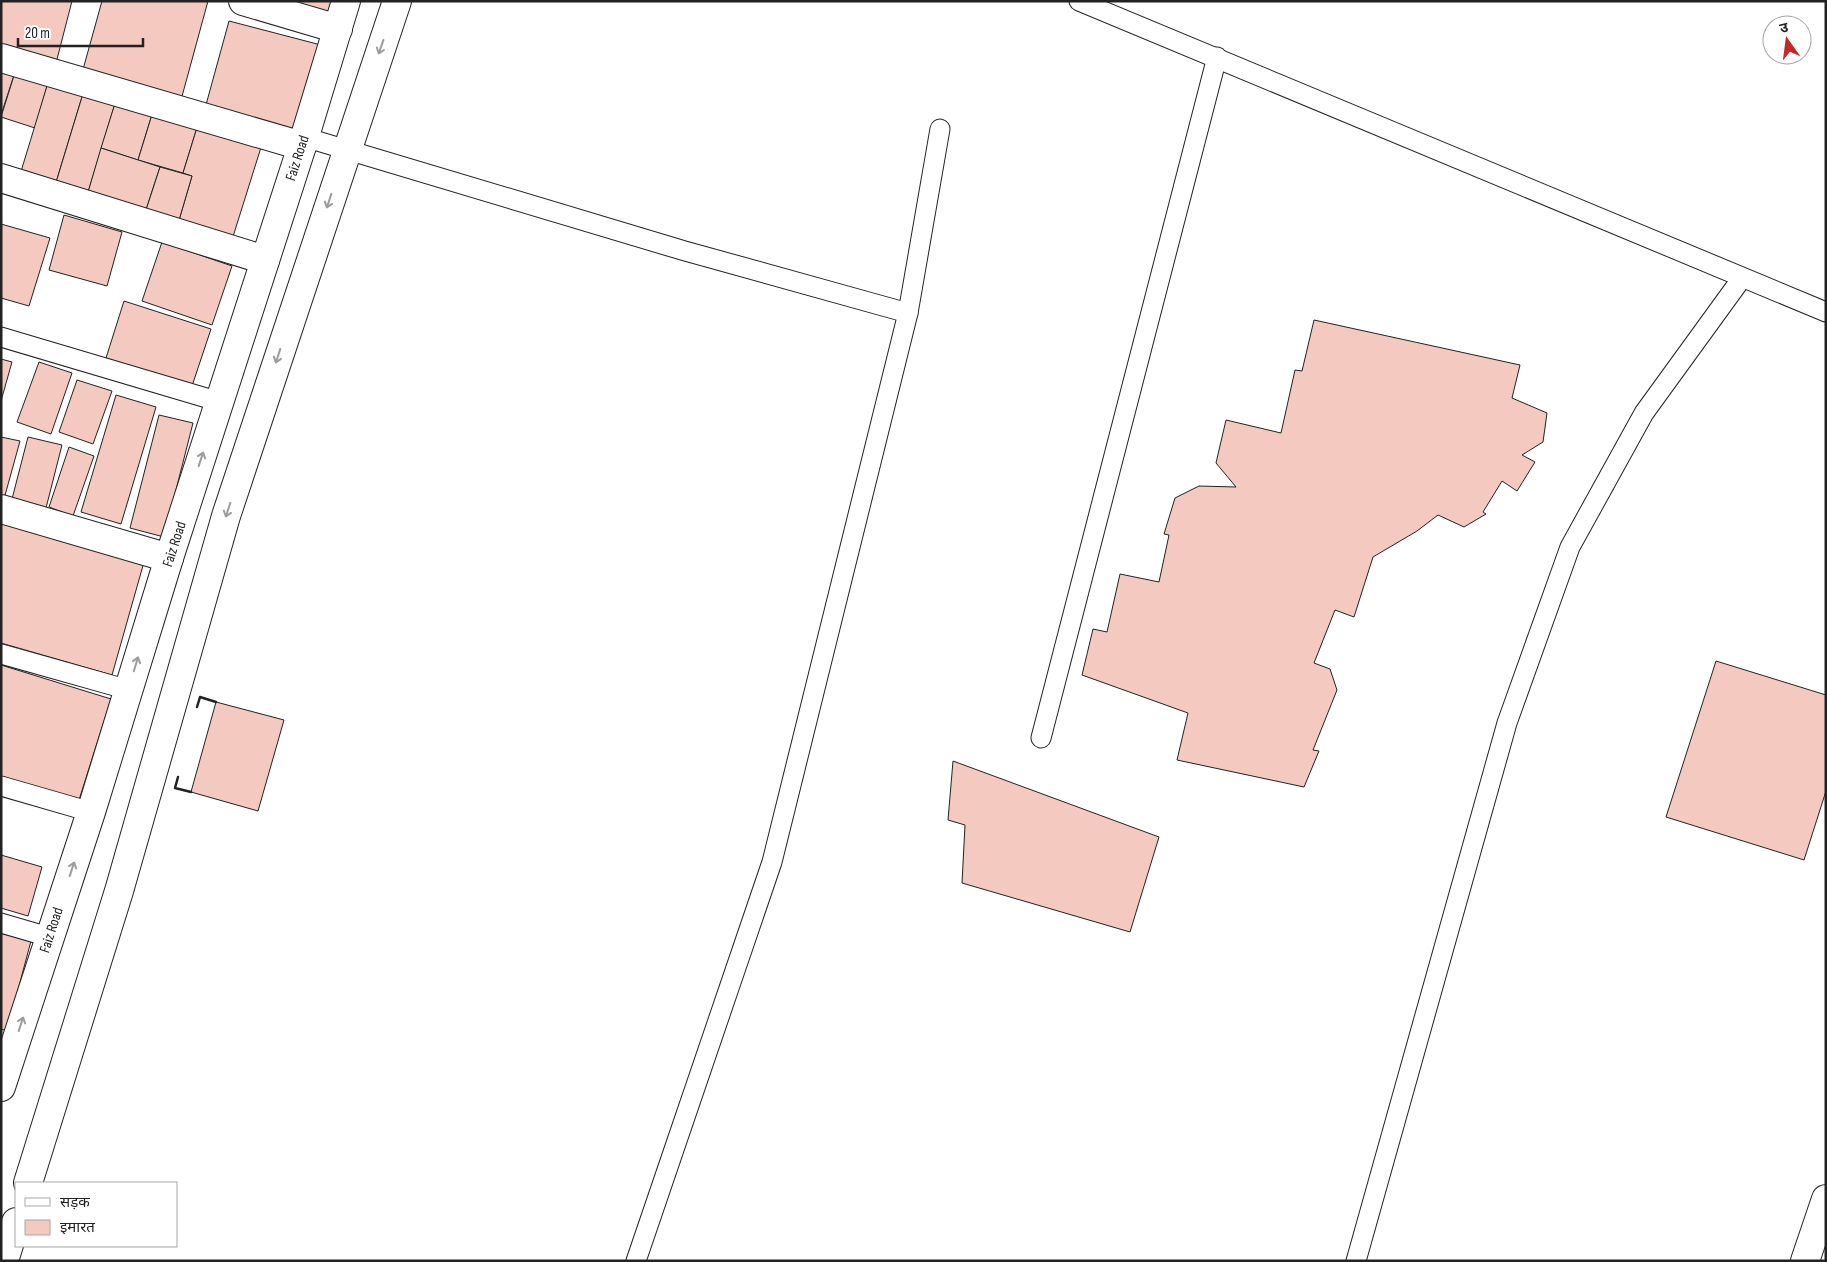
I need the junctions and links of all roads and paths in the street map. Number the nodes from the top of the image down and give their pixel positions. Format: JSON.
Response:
{"nodes":[{"id":1,"x":243,"y":1,"type":"edge"},
{"id":2,"x":346,"y":1,"type":"edge"},
{"id":3,"x":397,"y":1,"type":"edge"},
{"id":4,"x":1079,"y":1,"type":"edge"},
{"id":5,"x":338,"y":29,"type":"junction"},
{"id":6,"x":1217,"y":57,"type":"junction"},
{"id":7,"x":1,"y":58,"type":"edge"},
{"id":8,"x":940,"y":129,"type":"dead end"},
{"id":9,"x":303,"y":141,"type":"junction"},
{"id":10,"x":346,"y":149,"type":"junction"},
{"id":11,"x":1,"y":178,"type":"edge"},
{"id":12,"x":265,"y":260,"type":"junction"},
{"id":13,"x":1742,"y":278,"type":"junction"},
{"id":14,"x":1826,"y":312,"type":"edge"},
{"id":15,"x":908,"y":313,"type":"junction"},
{"id":16,"x":1,"y":337,"type":"edge"},
{"id":17,"x":220,"y":402,"type":"junction"},
{"id":18,"x":1,"y":509,"type":"edge"},
{"id":19,"x":169,"y":558,"type":"junction"},
{"id":20,"x":1,"y":654,"type":"edge"},
{"id":21,"x":129,"y":690,"type":"junction"},
{"id":22,"x":1041,"y":738,"type":"dead end"},
{"id":23,"x":1,"y":786,"type":"edge"},
{"id":24,"x":91,"y":812,"type":"junction"},
{"id":25,"x":1,"y":923,"type":"edge"},
{"id":26,"x":49,"y":937,"type":"junction"},
{"id":27,"x":6,"y":1056,"type":"edge"},
{"id":28,"x":1,"y":1087,"type":"edge"},
{"id":29,"x":28,"y":1182,"type":"edge"},
{"id":30,"x":1826,"y":1199,"type":"edge"},
{"id":31,"x":15,"y":1225,"type":"edge"},
{"id":32,"x":4,"y":1261,"type":"edge"},
{"id":33,"x":636,"y":1261,"type":"edge"},
{"id":34,"x":1356,"y":1261,"type":"edge"},
{"id":35,"x":1805,"y":1261,"type":"edge"}],
"edges":[{"from":1,"to":5,"type":"street"},
{"from":2,"to":5,"type":"street","name":"Faiz Road"},
{"from":3,"to":10,"type":"street","one_way":true},
{"from":4,"to":6,"type":"lane"},
{"from":5,"to":9,"type":"street","name":"Faiz Road"},
{"from":6,"to":13,"type":"lane"},
{"from":6,"to":22,"type":"lane"},
{"from":7,"to":9,"type":"street"},
{"from":8,"to":15,"type":"lane"},
{"from":9,"to":10,"type":"lane"},
{"from":9,"to":12,"type":"street","name":"Faiz Road"},
{"from":10,"to":15,"type":"lane"},
{"from":10,"to":29,"type":"street","one_way":true},
{"from":11,"to":12,"type":"street"},
{"from":12,"to":17,"type":"street","name":"Faiz Road"},
{"from":13,"to":14,"type":"lane"},
{"from":13,"to":34,"type":"lane"},
{"from":15,"to":33,"type":"lane"},
{"from":16,"to":17,"type":"lane"},
{"from":19,"to":17,"type":"street","name":"Faiz Road","one_way":true},
{"from":18,"to":19,"type":"street"},
{"from":21,"to":19,"type":"street","name":"Faiz Road","one_way":true},
{"from":20,"to":21,"type":"lane"},
{"from":21,"to":24,"type":"street","name":"Faiz Road"},
{"from":23,"to":24,"type":"lane"},
{"from":26,"to":24,"type":"street","name":"Faiz Road","one_way":true},
{"from":25,"to":26,"type":"lane"},
{"from":27,"to":26,"type":"street","name":"Faiz Road","one_way":true},
{"from":27,"to":28,"type":"street","name":"Faiz Road"},
{"from":30,"to":35,"type":"street"},
{"from":31,"to":32,"type":"street"}]}
